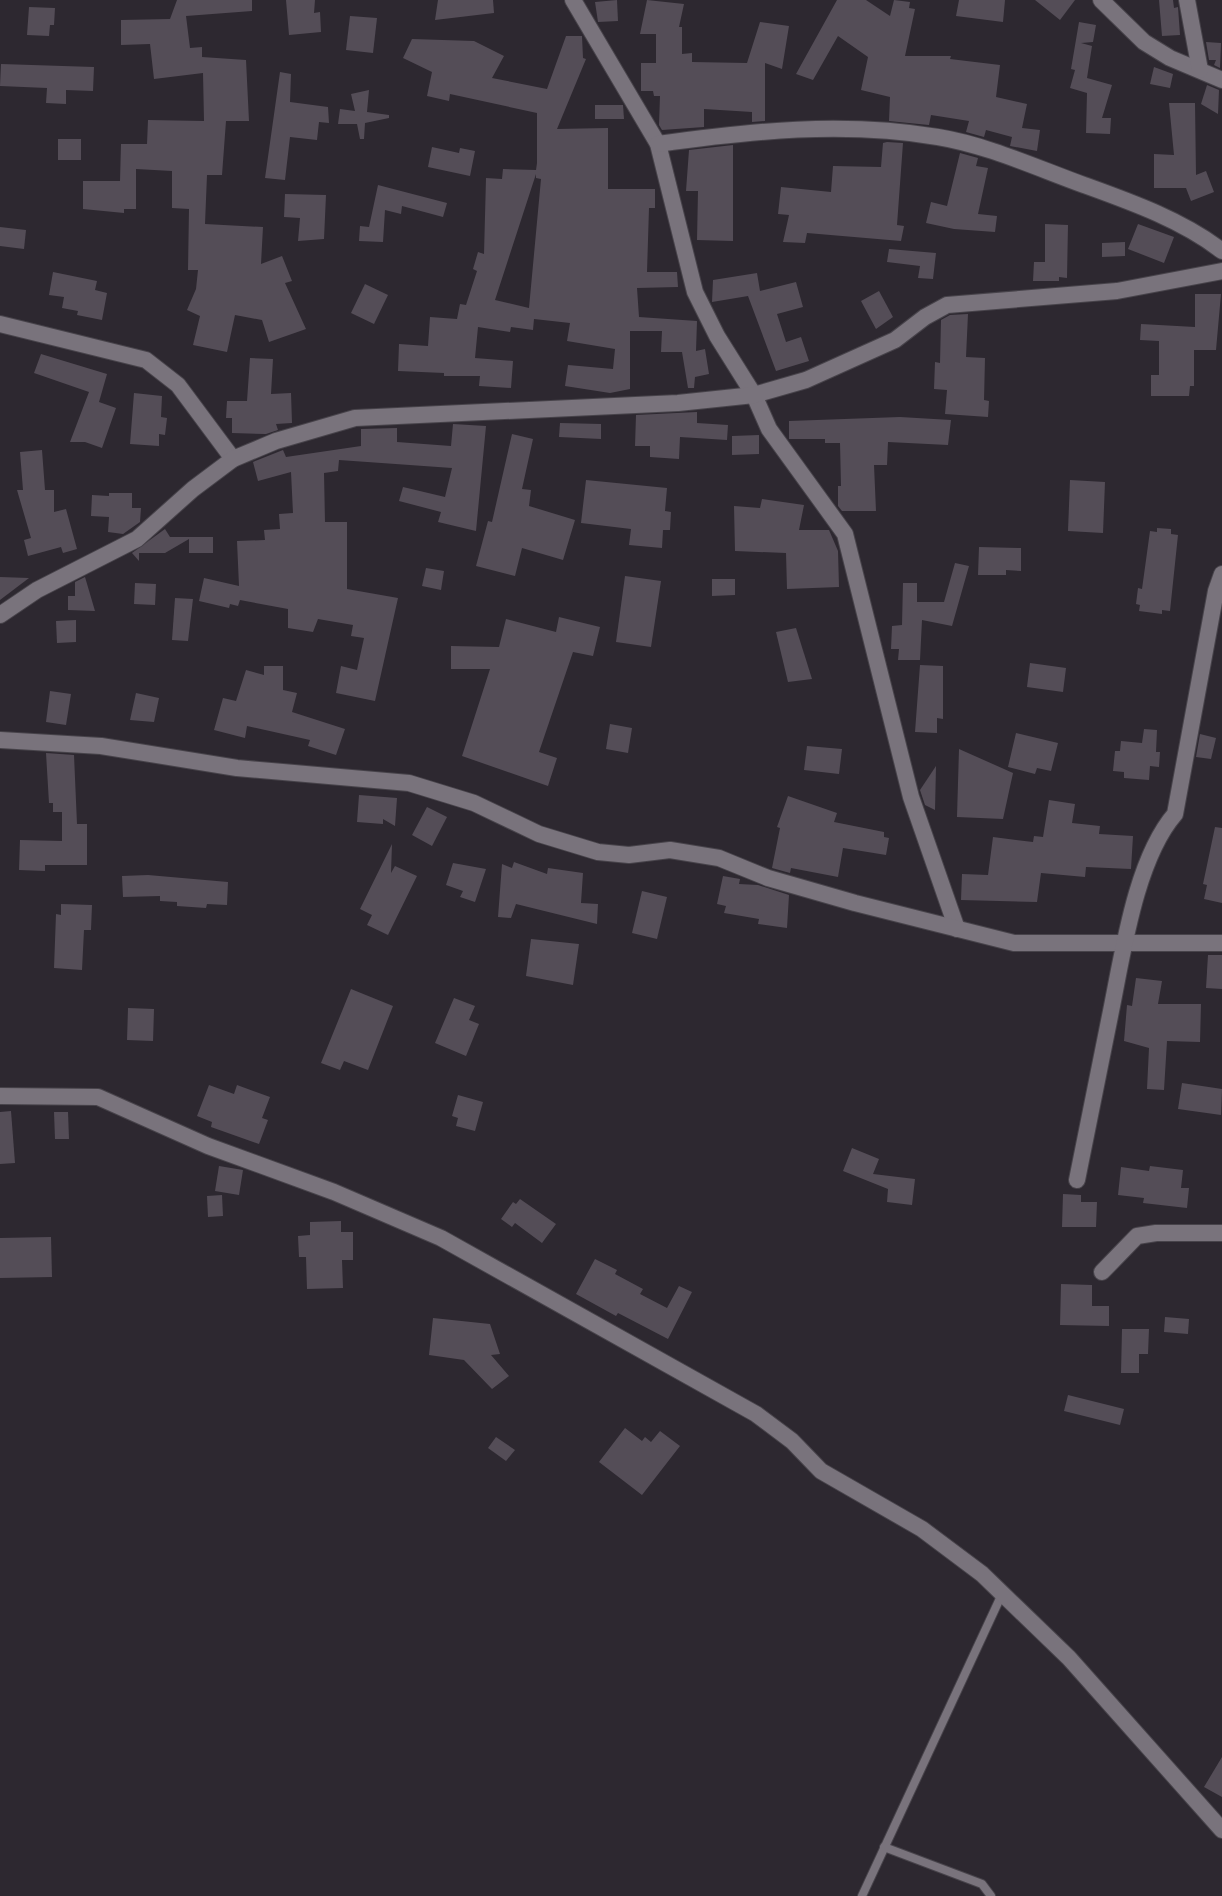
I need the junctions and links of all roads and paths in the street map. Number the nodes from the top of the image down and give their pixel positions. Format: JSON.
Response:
{"nodes":[{"id":1,"x":573,"y":0,"type":"edge"},
{"id":2,"x":1101,"y":0,"type":"edge"},
{"id":3,"x":1187,"y":0,"type":"edge"},
{"id":4,"x":1200,"y":70,"type":"junction"},
{"id":5,"x":1222,"y":80,"type":"edge"},
{"id":6,"x":657,"y":144,"type":"junction"},
{"id":7,"x":1222,"y":251,"type":"edge"},
{"id":8,"x":1222,"y":271,"type":"edge"},
{"id":9,"x":0,"y":324,"type":"edge"},
{"id":10,"x":754,"y":395,"type":"junction"},
{"id":11,"x":233,"y":459,"type":"junction"},
{"id":12,"x":1222,"y":574,"type":"edge"},
{"id":13,"x":0,"y":615,"type":"edge"},
{"id":14,"x":0,"y":740,"type":"edge"},
{"id":15,"x":957,"y":929,"type":"junction"},
{"id":16,"x":1222,"y":943,"type":"edge"},
{"id":17,"x":1125,"y":945,"type":"junction"},
{"id":18,"x":0,"y":1096,"type":"edge"},
{"id":19,"x":1077,"y":1180,"type":"dead end"},
{"id":20,"x":1222,"y":1233,"type":"edge"},
{"id":21,"x":1102,"y":1272,"type":"dead end"},
{"id":22,"x":1003,"y":1593,"type":"junction"},
{"id":23,"x":1222,"y":1830,"type":"edge"},
{"id":24,"x":884,"y":1847,"type":"junction"},
{"id":25,"x":862,"y":1896,"type":"edge"},
{"id":26,"x":991,"y":1896,"type":"edge"}],
"edges":[{"from":1,"to":6,"type":"street"},
{"from":2,"to":4,"type":"street"},
{"from":3,"to":4,"type":"street"},
{"from":4,"to":5,"type":"street"},
{"from":6,"to":7,"type":"street"},
{"from":6,"to":10,"type":"street"},
{"from":8,"to":10,"type":"street"},
{"from":9,"to":11,"type":"street"},
{"from":10,"to":11,"type":"street"},
{"from":10,"to":15,"type":"street"},
{"from":11,"to":13,"type":"street"},
{"from":12,"to":17,"type":"street"},
{"from":14,"to":15,"type":"street"},
{"from":15,"to":17,"type":"street"},
{"from":16,"to":17,"type":"street"},
{"from":17,"to":19,"type":"street"},
{"from":18,"to":22,"type":"street"},
{"from":20,"to":21,"type":"street"},
{"from":22,"to":23,"type":"street"},
{"from":22,"to":24,"type":"lane"},
{"from":24,"to":25,"type":"lane"},
{"from":24,"to":26,"type":"lane"}]}
